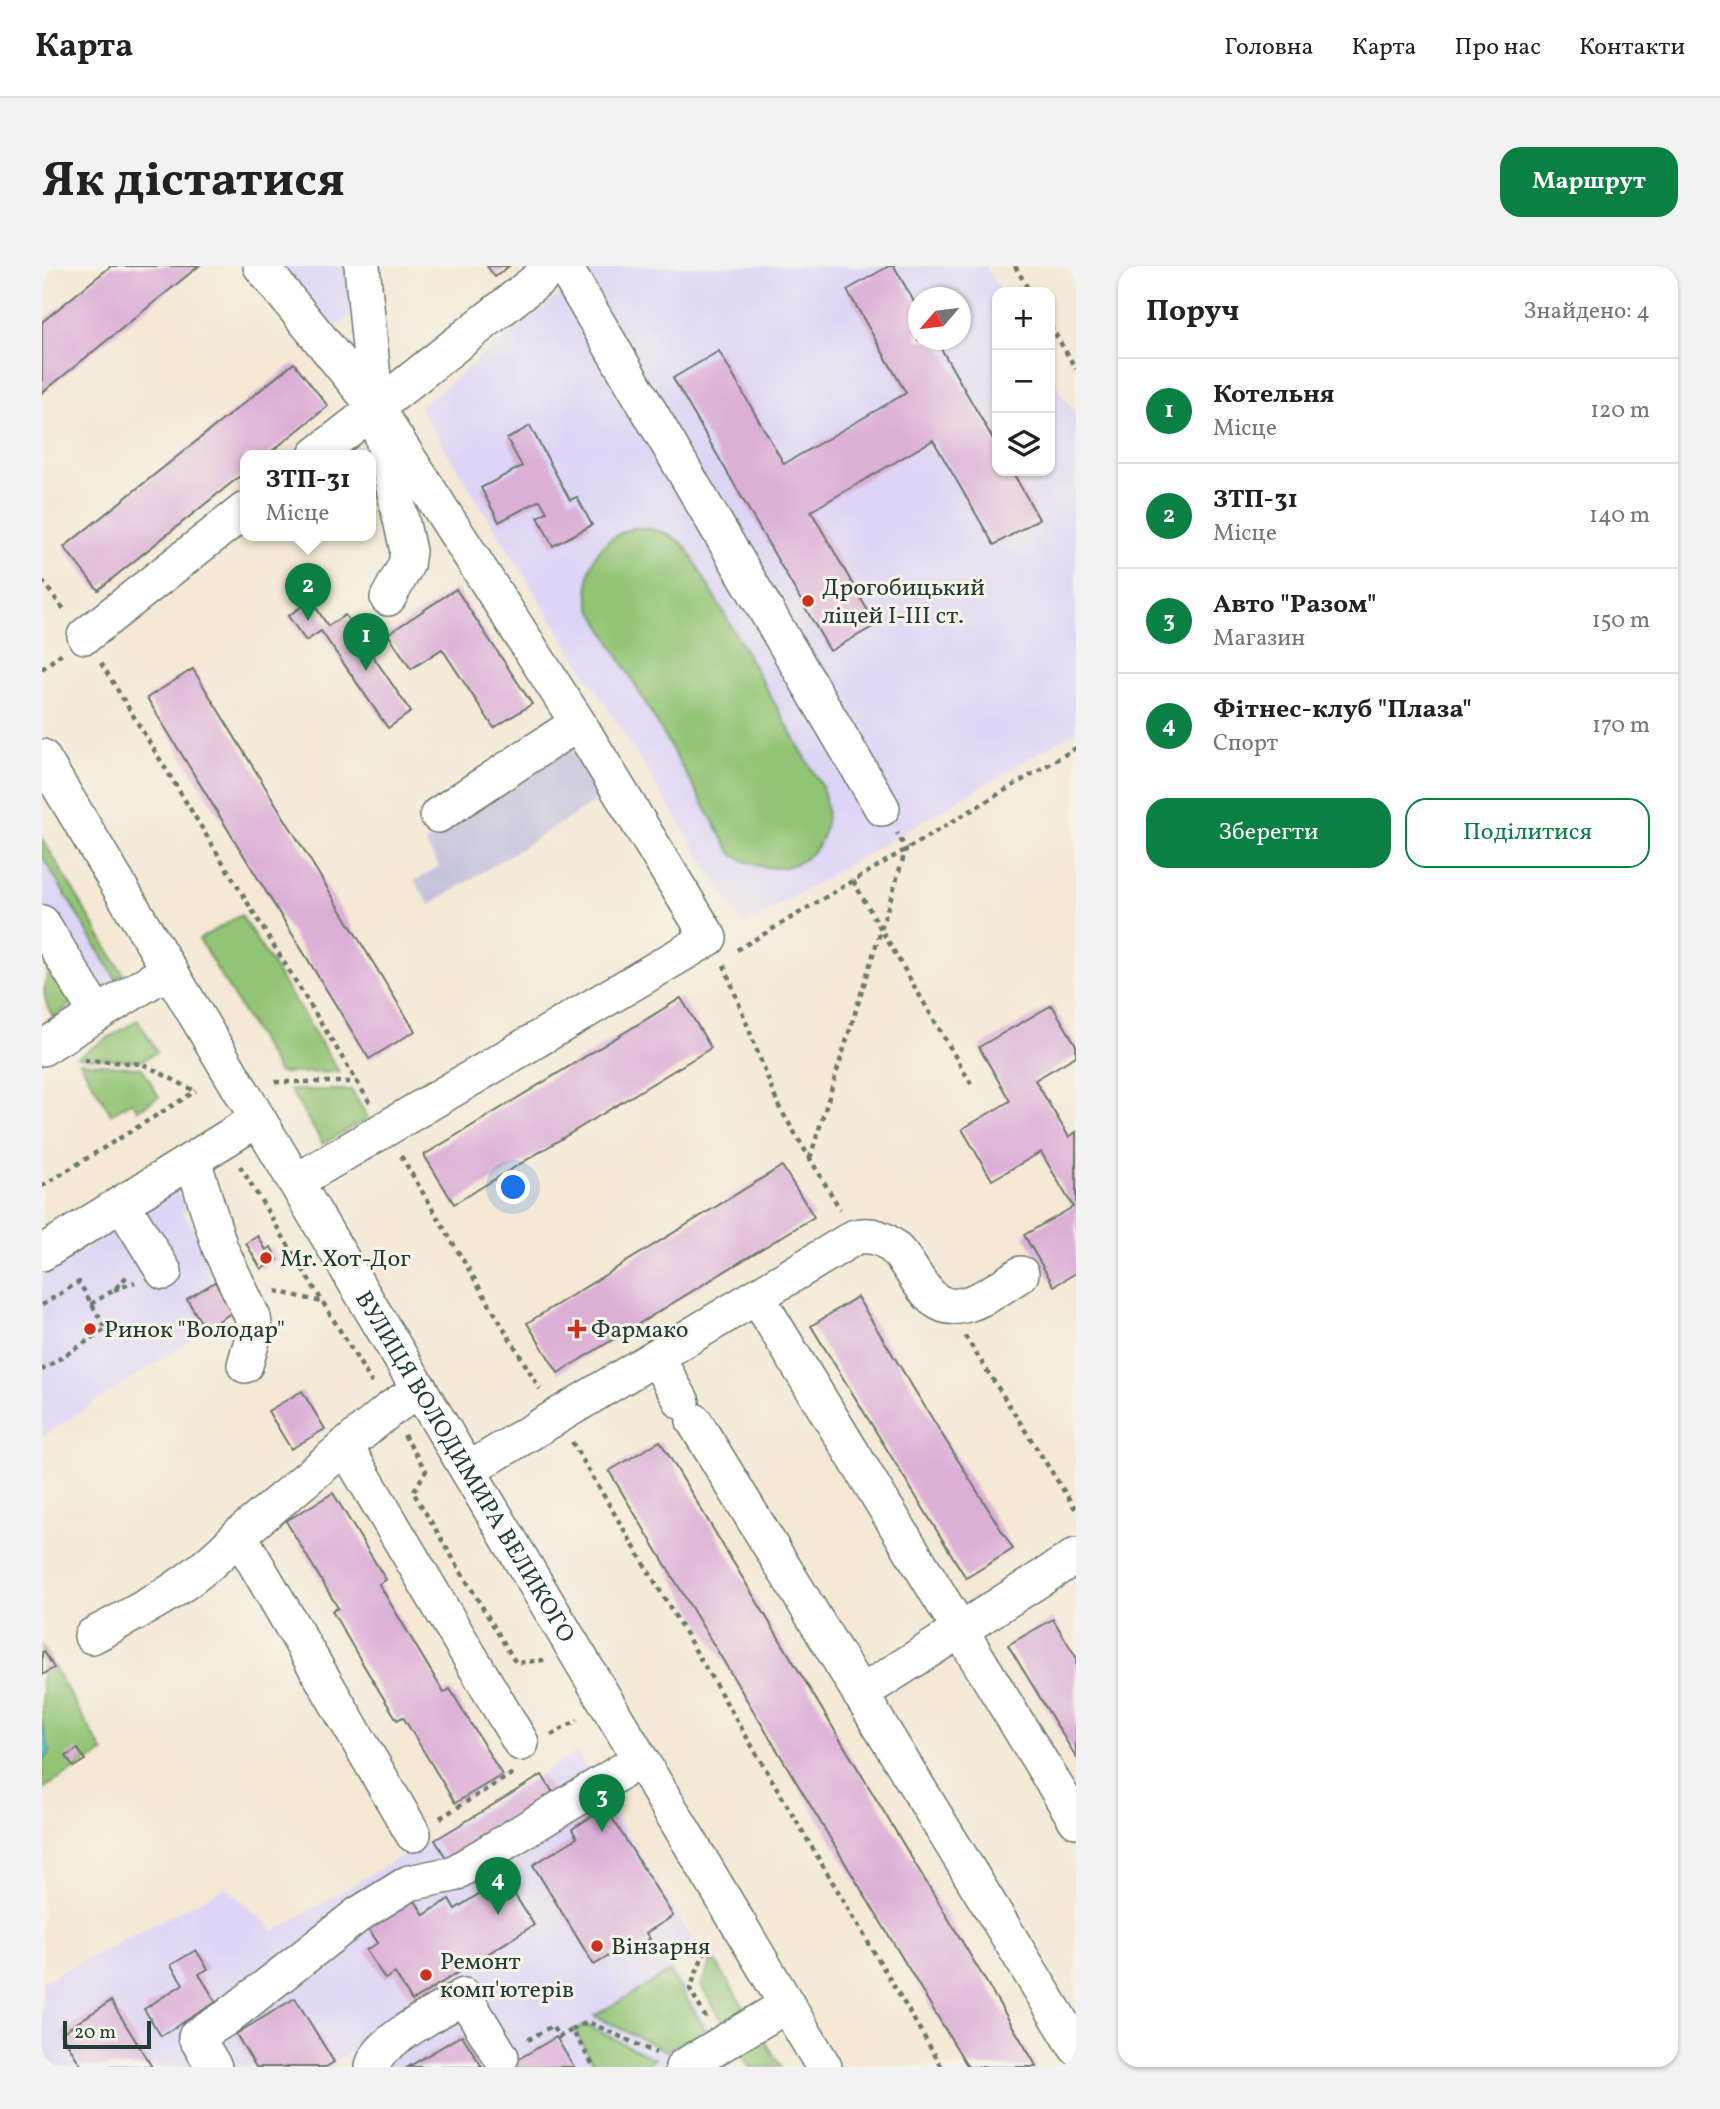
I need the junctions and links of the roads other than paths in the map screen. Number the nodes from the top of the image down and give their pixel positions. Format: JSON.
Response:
{"nodes":[{"id":1,"x":261,"y":266,"type":"edge"},
{"id":2,"x":362,"y":266,"type":"edge"},
{"id":3,"x":555,"y":266,"type":"edge"},
{"id":4,"x":564,"y":266,"type":"edge"},
{"id":5,"x":376,"y":408,"type":"junction"},
{"id":6,"x":322,"y":450,"type":"edge"},
{"id":7,"x":240,"y":514,"type":"edge"},
{"id":8,"x":388,"y":598,"type":"dead end"},
{"id":9,"x":85,"y":636,"type":"road end"},
{"id":10,"x":578,"y":723,"type":"junction"},
{"id":11,"x":42,"y":757,"type":"edge"},
{"id":12,"x":882,"y":808,"type":"dead end"},
{"id":13,"x":438,"y":815,"type":"dead end"},
{"id":14,"x":42,"y":923,"type":"edge"},
{"id":15,"x":169,"y":970,"type":"junction"},
{"id":16,"x":97,"y":1014,"type":"junction"},
{"id":17,"x":42,"y":1048,"type":"edge"},
{"id":18,"x":258,"y":1119,"type":"junction"},
{"id":19,"x":193,"y":1160,"type":"junction"},
{"id":20,"x":297,"y":1181,"type":"junction"},
{"id":21,"x":122,"y":1204,"type":"junction"},
{"id":22,"x":42,"y":1253,"type":"edge"},
{"id":23,"x":158,"y":1262,"type":"road end"},
{"id":24,"x":1021,"y":1274,"type":"dead end"},
{"id":25,"x":757,"y":1297,"type":"junction"},
{"id":26,"x":656,"y":1357,"type":"junction"},
{"id":27,"x":245,"y":1365,"type":"dead end"},
{"id":28,"x":420,"y":1389,"type":"junction"},
{"id":29,"x":345,"y":1446,"type":"junction"},
{"id":30,"x":468,"y":1469,"type":"junction"},
{"id":31,"x":239,"y":1535,"type":"junction"},
{"id":32,"x":1076,"y":1556,"type":"edge"},
{"id":33,"x":959,"y":1628,"type":"junction"},
{"id":34,"x":92,"y":1636,"type":"dead end"},
{"id":35,"x":860,"y":1694,"type":"junction"},
{"id":36,"x":527,"y":1749,"type":"road end"},
{"id":37,"x":640,"y":1759,"type":"junction"},
{"id":38,"x":1076,"y":1821,"type":"edge"},
{"id":39,"x":413,"y":1834,"type":"road end"},
{"id":40,"x":787,"y":2005,"type":"junction"},
{"id":41,"x":1076,"y":2047,"type":"edge"},
{"id":42,"x":512,"y":2050,"type":"road end"},
{"id":43,"x":214,"y":2067,"type":"edge"},
{"id":44,"x":373,"y":2067,"type":"edge"},
{"id":45,"x":683,"y":2067,"type":"edge"},
{"id":46,"x":824,"y":2067,"type":"edge"}],
"edges":[{"from":1,"to":5,"type":"street"},
{"from":2,"to":5,"type":"street"},
{"from":3,"to":5,"type":"street"},
{"from":4,"to":12,"type":"street"},
{"from":5,"to":6,"type":"street"},
{"from":5,"to":8,"type":"street"},
{"from":5,"to":10,"type":"street"},
{"from":7,"to":9,"type":"street"},
{"from":10,"to":13,"type":"street"},
{"from":10,"to":20,"type":"street"},
{"from":11,"to":15,"type":"street","name":"ВУЛИЦЯ ВОЛОДИМИРА ВЕЛИКОГО"},
{"from":14,"to":16,"type":"street"},
{"from":15,"to":16,"type":"street"},
{"from":15,"to":18,"type":"street","name":"ВУЛИЦЯ ВОЛОДИМИРА ВЕЛИКОГО"},
{"from":16,"to":17,"type":"street"},
{"from":18,"to":19,"type":"street"},
{"from":18,"to":20,"type":"street","name":"ВУЛИЦЯ ВОЛОДИМИРА ВЕЛИКОГО"},
{"from":19,"to":21,"type":"street"},
{"from":19,"to":27,"type":"street"},
{"from":20,"to":28,"type":"street","name":"ВУЛИЦЯ ВОЛОДИМИРА ВЕЛИКОГО"},
{"from":21,"to":22,"type":"street"},
{"from":21,"to":23,"type":"street"},
{"from":24,"to":25,"type":"street"},
{"from":25,"to":26,"type":"street"},
{"from":25,"to":33,"type":"street"},
{"from":26,"to":30,"type":"street"},
{"from":26,"to":35,"type":"street"},
{"from":28,"to":29,"type":"street"},
{"from":28,"to":30,"type":"street","name":"ВУЛИЦЯ ВОЛОДИМИРА ВЕЛИКОГО"},
{"from":29,"to":31,"type":"street"},
{"from":29,"to":36,"type":"street"},
{"from":30,"to":37,"type":"street","name":"ВУЛИЦЯ ВОЛОДИМИРА ВЕЛИКОГО"},
{"from":31,"to":34,"type":"street"},
{"from":31,"to":39,"type":"street"},
{"from":32,"to":33,"type":"street"},
{"from":33,"to":35,"type":"street"},
{"from":33,"to":38,"type":"street"},
{"from":35,"to":41,"type":"street"},
{"from":37,"to":40,"type":"street","name":"ВУЛИЦЯ ВОЛОДИМИРА ВЕЛИКОГО"},
{"from":37,"to":43,"type":"street"},
{"from":40,"to":45,"type":"street"},
{"from":40,"to":46,"type":"street","name":"ВУЛИЦЯ ВОЛОДИМИРА ВЕЛИКОГО"},
{"from":42,"to":44,"type":"street"}]}
